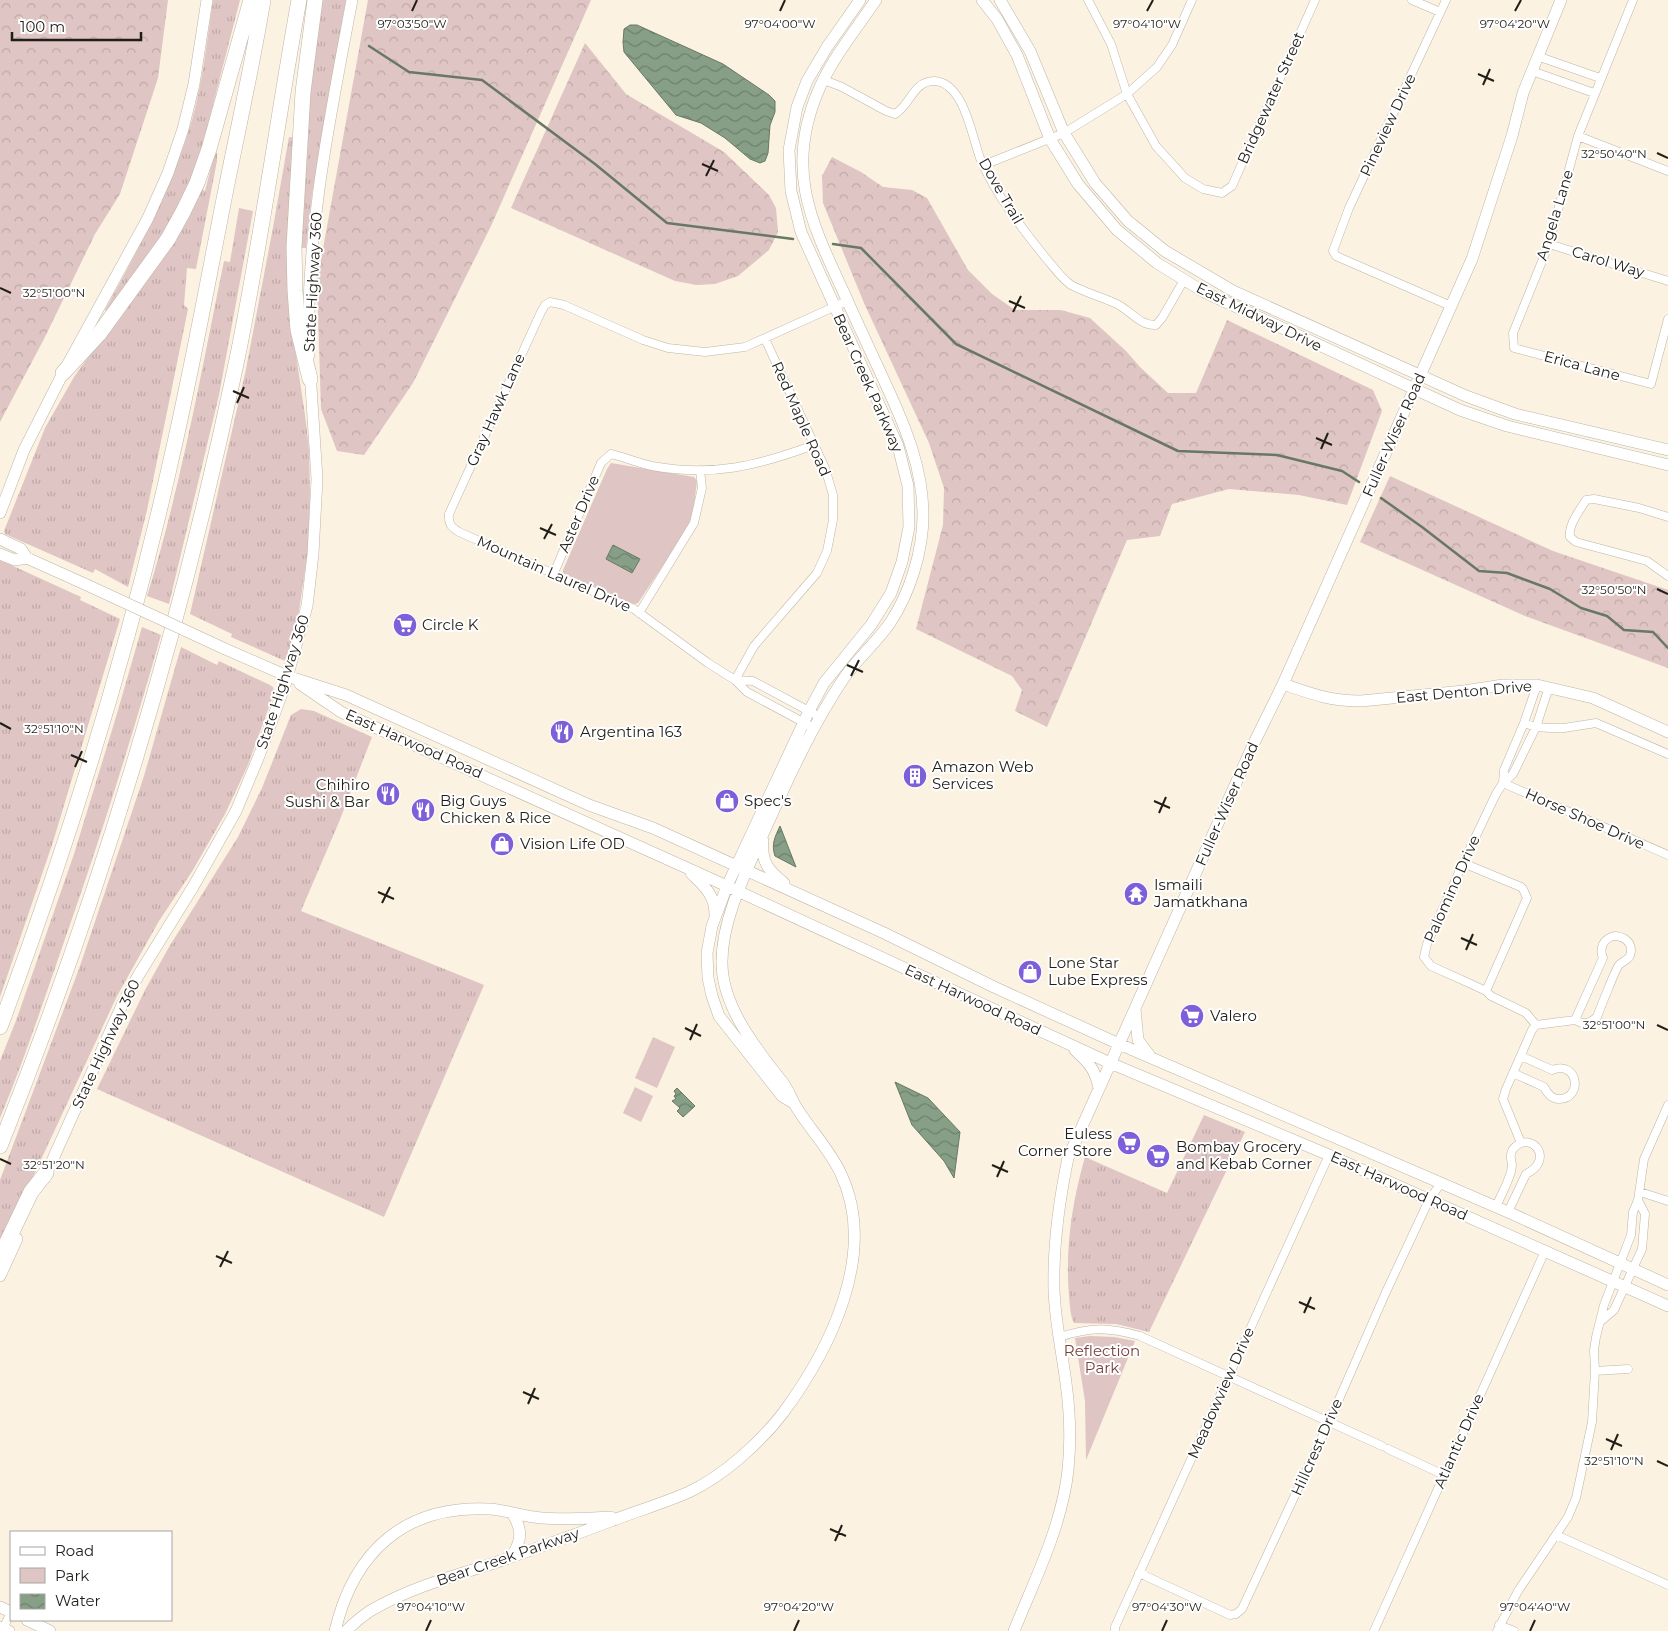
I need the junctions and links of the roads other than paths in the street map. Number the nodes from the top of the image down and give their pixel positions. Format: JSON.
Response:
{"nodes":[{"id":1,"x":207,"y":0,"type":"edge"},
{"id":2,"x":251,"y":0,"type":"edge"},
{"id":3,"x":263,"y":0,"type":"edge"},
{"id":4,"x":299,"y":0,"type":"edge"},
{"id":5,"x":315,"y":0,"type":"edge"},
{"id":6,"x":352,"y":0,"type":"edge"},
{"id":7,"x":860,"y":0,"type":"edge"},
{"id":8,"x":876,"y":0,"type":"edge"},
{"id":9,"x":982,"y":0,"type":"edge"},
{"id":10,"x":1000,"y":0,"type":"edge"},
{"id":11,"x":1088,"y":0,"type":"edge"},
{"id":12,"x":1192,"y":0,"type":"edge"},
{"id":13,"x":1315,"y":0,"type":"edge"},
{"id":14,"x":1412,"y":0,"type":"edge"},
{"id":15,"x":1446,"y":0,"type":"edge"},
{"id":16,"x":1561,"y":0,"type":"edge"},
{"id":17,"x":1633,"y":0,"type":"edge"},
{"id":18,"x":1440,"y":12,"type":"junction"},
{"id":19,"x":1537,"y":56,"type":"junction"},
{"id":20,"x":1532,"y":71,"type":"junction"},
{"id":21,"x":1600,"y":78,"type":"junction"},
{"id":22,"x":824,"y":80,"type":"junction"},
{"id":23,"x":1127,"y":94,"type":"junction"},
{"id":24,"x":1594,"y":94,"type":"junction"},
{"id":25,"x":1064,"y":133,"type":"junction"},
{"id":26,"x":1578,"y":136,"type":"junction"},
{"id":27,"x":1050,"y":139,"type":"junction"},
{"id":28,"x":984,"y":165,"type":"junction"},
{"id":29,"x":1667,"y":169,"type":"edge"},
{"id":30,"x":1549,"y":244,"type":"junction"},
{"id":31,"x":1184,"y":280,"type":"junction"},
{"id":32,"x":1668,"y":281,"type":"edge"},
{"id":33,"x":847,"y":301,"type":"junction"},
{"id":34,"x":1451,"y":306,"type":"junction"},
{"id":35,"x":835,"y":307,"type":"junction"},
{"id":36,"x":1668,"y":319,"type":"edge"},
{"id":37,"x":765,"y":339,"type":"junction"},
{"id":38,"x":1514,"y":348,"type":"joint"},
{"id":39,"x":63,"y":373,"type":"junction"},
{"id":40,"x":1421,"y":376,"type":"junction"},
{"id":41,"x":310,"y":379,"type":"junction"},
{"id":42,"x":1415,"y":390,"type":"junction"},
{"id":43,"x":814,"y":445,"type":"junction"},
{"id":44,"x":1668,"y":450,"type":"edge"},
{"id":45,"x":1668,"y":466,"type":"edge"},
{"id":46,"x":700,"y":470,"type":"junction"},
{"id":47,"x":0,"y":513,"type":"edge"},
{"id":48,"x":1668,"y":517,"type":"edge"},
{"id":49,"x":448,"y":521,"type":"joint"},
{"id":50,"x":0,"y":539,"type":"edge"},
{"id":51,"x":0,"y":554,"type":"edge"},
{"id":52,"x":27,"y":558,"type":"junction"},
{"id":53,"x":554,"y":573,"type":"junction"},
{"id":54,"x":1668,"y":576,"type":"edge"},
{"id":55,"x":640,"y":613,"type":"junction"},
{"id":56,"x":288,"y":676,"type":"junction"},
{"id":57,"x":735,"y":680,"type":"junction"},
{"id":58,"x":1284,"y":684,"type":"junction"},
{"id":59,"x":1543,"y":686,"type":"junction"},
{"id":60,"x":809,"y":711,"type":"junction"},
{"id":61,"x":820,"y":717,"type":"junction"},
{"id":62,"x":804,"y":722,"type":"junction"},
{"id":63,"x":1524,"y":723,"type":"junction"},
{"id":64,"x":1536,"y":727,"type":"junction"},
{"id":65,"x":814,"y":728,"type":"junction"},
{"id":66,"x":1668,"y":732,"type":"edge"},
{"id":67,"x":1668,"y":754,"type":"edge"},
{"id":68,"x":503,"y":766,"type":"junction"},
{"id":69,"x":496,"y":782,"type":"junction"},
{"id":70,"x":1503,"y":783,"type":"junction"},
{"id":71,"x":763,"y":834,"type":"junction"},
{"id":72,"x":1668,"y":855,"type":"edge"},
{"id":73,"x":1463,"y":863,"type":"junction"},
{"id":74,"x":736,"y":866,"type":"junction"},
{"id":75,"x":685,"y":867,"type":"junction"},
{"id":76,"x":747,"y":871,"type":"junction"},
{"id":77,"x":727,"y":886,"type":"junction"},
{"id":78,"x":739,"y":892,"type":"junction"},
{"id":79,"x":816,"y":902,"type":"junction"},
{"id":80,"x":715,"y":914,"type":"junction"},
{"id":81,"x":994,"y":987,"type":"junction"},
{"id":82,"x":1486,"y":991,"type":"junction"},
{"id":83,"x":984,"y":1005,"type":"junction"},
{"id":84,"x":1135,"y":1008,"type":"junction"},
{"id":85,"x":1575,"y":1020,"type":"junction"},
{"id":86,"x":1536,"y":1025,"type":"junction"},
{"id":87,"x":0,"y":1027,"type":"edge"},
{"id":88,"x":1068,"y":1043,"type":"junction"},
{"id":89,"x":1119,"y":1044,"type":"junction"},
{"id":90,"x":1521,"y":1056,"type":"junction"},
{"id":91,"x":1153,"y":1059,"type":"junction"},
{"id":92,"x":1110,"y":1063,"type":"junction"},
{"id":93,"x":1513,"y":1073,"type":"junction"},
{"id":94,"x":1099,"y":1088,"type":"junction"},
{"id":95,"x":792,"y":1102,"type":"junction"},
{"id":96,"x":1668,"y":1105,"type":"edge"},
{"id":97,"x":1521,"y":1143,"type":"junction"},
{"id":98,"x":0,"y":1146,"type":"edge"},
{"id":99,"x":1329,"y":1155,"type":"junction"},
{"id":100,"x":46,"y":1173,"type":"junction"},
{"id":101,"x":1441,"y":1182,"type":"junction"},
{"id":102,"x":1639,"y":1196,"type":"junction"},
{"id":103,"x":1429,"y":1200,"type":"junction"},
{"id":104,"x":1668,"y":1201,"type":"edge"},
{"id":105,"x":1496,"y":1207,"type":"junction"},
{"id":106,"x":1508,"y":1212,"type":"junction"},
{"id":107,"x":1545,"y":1251,"type":"junction"},
{"id":108,"x":0,"y":1258,"type":"edge"},
{"id":109,"x":1621,"y":1264,"type":"junction"},
{"id":110,"x":1633,"y":1269,"type":"junction"},
{"id":111,"x":0,"y":1276,"type":"edge"},
{"id":112,"x":1613,"y":1281,"type":"junction"},
{"id":113,"x":1668,"y":1285,"type":"edge"},
{"id":114,"x":1625,"y":1287,"type":"junction"},
{"id":115,"x":1668,"y":1306,"type":"edge"},
{"id":116,"x":1601,"y":1321,"type":"junction"},
{"id":117,"x":1059,"y":1337,"type":"junction"},
{"id":118,"x":1628,"y":1369,"type":"dead end"},
{"id":119,"x":1595,"y":1371,"type":"junction"},
{"id":120,"x":1228,"y":1376,"type":"junction"},
{"id":121,"x":1329,"y":1422,"type":"junction"},
{"id":122,"x":1444,"y":1475,"type":"junction"},
{"id":123,"x":512,"y":1513,"type":"junction"},
{"id":124,"x":620,"y":1517,"type":"junction"},
{"id":125,"x":1556,"y":1535,"type":"junction"},
{"id":126,"x":512,"y":1557,"type":"junction"},
{"id":127,"x":1139,"y":1573,"type":"junction"},
{"id":128,"x":1668,"y":1585,"type":"edge"},
{"id":129,"x":10,"y":1614,"type":"edge"},
{"id":130,"x":29,"y":1621,"type":"edge"},
{"id":131,"x":1498,"y":1628,"type":"edge"},
{"id":132,"x":4,"y":1629,"type":"edge"},
{"id":133,"x":50,"y":1631,"type":"edge"},
{"id":134,"x":334,"y":1631,"type":"edge"},
{"id":135,"x":346,"y":1631,"type":"edge"},
{"id":136,"x":1014,"y":1631,"type":"edge"},
{"id":137,"x":1115,"y":1631,"type":"edge"},
{"id":138,"x":1374,"y":1631,"type":"edge"},
{"id":139,"x":1514,"y":1631,"type":"edge"}],
"edges":[{"from":1,"to":39,"type":"main road"},
{"from":2,"to":39,"type":"highway"},
{"from":3,"to":87,"type":"highway"},
{"from":4,"to":98,"type":"highway"},
{"from":5,"to":41,"type":"highway"},
{"from":6,"to":41,"type":"main road","name":"State Highway 360"},
{"from":7,"to":35,"type":"main road","name":"Bear Creek Parkway"},
{"from":8,"to":22,"type":"main road","name":"Bear Creek Parkway"},
{"from":9,"to":27,"type":"main road","name":"East Midway Drive"},
{"from":10,"to":25,"type":"main road","name":"East Midway Drive"},
{"from":11,"to":23,"type":"street"},
{"from":12,"to":23,"type":"street"},
{"from":13,"to":23,"type":"street","name":"Bridgewater Street"},
{"from":14,"to":18,"type":"street"},
{"from":15,"to":18,"type":"street","name":"Pineview Drive"},
{"from":16,"to":19,"type":"main road","name":"Fuller-Wiser Road"},
{"from":17,"to":21,"type":"street","name":"Angela Lane"},
{"from":18,"to":34,"type":"street","name":"Pineview Drive"},
{"from":19,"to":20,"type":"main road","name":"Fuller-Wiser Road"},
{"from":19,"to":21,"type":"street"},
{"from":20,"to":24,"type":"street"},
{"from":20,"to":34,"type":"main road","name":"Fuller-Wiser Road"},
{"from":21,"to":24,"type":"street","name":"Angela Lane"},
{"from":22,"to":28,"type":"street","name":"Dove Trail"},
{"from":22,"to":33,"type":"main road","name":"Bear Creek Parkway"},
{"from":23,"to":25,"type":"street"},
{"from":24,"to":26,"type":"street","name":"Angela Lane"},
{"from":25,"to":27,"type":"street"},
{"from":25,"to":40,"type":"main road","name":"East Midway Drive"},
{"from":26,"to":29,"type":"street"},
{"from":26,"to":30,"type":"street","name":"Angela Lane"},
{"from":27,"to":28,"type":"street"},
{"from":27,"to":31,"type":"main road","name":"East Midway Drive"},
{"from":28,"to":31,"type":"street","name":"Dove Trail"},
{"from":30,"to":32,"type":"street","name":"Carol Way"},
{"from":30,"to":38,"type":"street","name":"Angela Lane"},
{"from":31,"to":42,"type":"main road","name":"East Midway Drive"},
{"from":33,"to":35,"type":"street"},
{"from":33,"to":61,"type":"main road","name":"Bear Creek Parkway"},
{"from":34,"to":40,"type":"main road","name":"Fuller-Wiser Road"},
{"from":35,"to":37,"type":"street"},
{"from":35,"to":60,"type":"main road","name":"Bear Creek Parkway"},
{"from":36,"to":38,"type":"street","name":"Erica Lane"},
{"from":37,"to":43,"type":"street","name":"Red Maple Road"},
{"from":37,"to":49,"type":"street","name":"Gray Hawk Lane"},
{"from":39,"to":47,"type":"main road"},
{"from":40,"to":42,"type":"main road","name":"Fuller-Wiser Road"},
{"from":40,"to":44,"type":"main road","name":"East Midway Drive"},
{"from":41,"to":56,"type":"main road","name":"State Highway 360"},
{"from":42,"to":45,"type":"main road","name":"East Midway Drive"},
{"from":42,"to":58,"type":"main road","name":"Fuller-Wiser Road"},
{"from":43,"to":46,"type":"street"},
{"from":43,"to":57,"type":"street","name":"Red Maple Road"},
{"from":46,"to":53,"type":"street","name":"Aster Drive"},
{"from":46,"to":55,"type":"street"},
{"from":48,"to":54,"type":"street"},
{"from":49,"to":53,"type":"street","name":"Mountain Laurel Drive"},
{"from":50,"to":52,"type":"main road","name":"East Harwood Road"},
{"from":51,"to":52,"type":"main road","name":"East Harwood Road"},
{"from":52,"to":56,"type":"main road","name":"East Harwood Road","bridge":true},
{"from":53,"to":55,"type":"street","name":"Mountain Laurel Drive"},
{"from":55,"to":57,"type":"street","name":"Mountain Laurel Drive"},
{"from":56,"to":68,"type":"main road","name":"East Harwood Road"},
{"from":56,"to":69,"type":"main road","name":"East Harwood Road"},
{"from":56,"to":100,"type":"main road","name":"State Highway 360"},
{"from":57,"to":60,"type":"street","name":"Mountain Laurel Drive"},
{"from":57,"to":62,"type":"street","name":"Mountain Laurel Drive"},
{"from":58,"to":59,"type":"main road","name":"East Denton Drive"},
{"from":58,"to":84,"type":"main road","name":"Fuller-Wiser Road"},
{"from":59,"to":63,"type":"street","name":"Palomino Drive"},
{"from":59,"to":64,"type":"street","name":"Palomino Drive"},
{"from":59,"to":66,"type":"main road","name":"East Denton Drive"},
{"from":60,"to":61,"type":"street","name":"Mountain Laurel Drive"},
{"from":60,"to":62,"type":"main road","name":"Bear Creek Parkway"},
{"from":61,"to":65,"type":"main road","name":"Bear Creek Parkway"},
{"from":62,"to":65,"type":"street","name":"Mountain Laurel Drive"},
{"from":62,"to":74,"type":"main road","name":"Bear Creek Parkway"},
{"from":63,"to":64,"type":"street"},
{"from":63,"to":70,"type":"street","name":"Palomino Drive"},
{"from":64,"to":67,"type":"street"},
{"from":64,"to":70,"type":"street","name":"Palomino Drive"},
{"from":65,"to":71,"type":"main road","name":"Bear Creek Parkway"},
{"from":68,"to":69,"type":"main road"},
{"from":68,"to":74,"type":"main road","name":"East Harwood Road"},
{"from":69,"to":75,"type":"main road","name":"East Harwood Road"},
{"from":70,"to":72,"type":"street","name":"Horse Shoe Drive"},
{"from":70,"to":73,"type":"street","name":"Palomino Drive"},
{"from":71,"to":76,"type":"main road","name":"Bear Creek Parkway"},
{"from":71,"to":79,"type":"main road"},
{"from":73,"to":82,"type":"street","name":"Palomino Drive"},
{"from":73,"to":82,"type":"street"},
{"from":74,"to":76,"type":"main road","name":"East Harwood Road"},
{"from":74,"to":77,"type":"main road","name":"Bear Creek Parkway"},
{"from":75,"to":77,"type":"main road","name":"East Harwood Road"},
{"from":75,"to":80,"type":"main road"},
{"from":76,"to":78,"type":"main road","name":"Bear Creek Parkway"},
{"from":76,"to":79,"type":"main road","name":"East Harwood Road"},
{"from":77,"to":78,"type":"main road","name":"East Harwood Road"},
{"from":77,"to":80,"type":"main road","name":"Bear Creek Parkway"},
{"from":78,"to":83,"type":"main road","name":"East Harwood Road"},
{"from":78,"to":95,"type":"main road","name":"Bear Creek Parkway"},
{"from":79,"to":81,"type":"main road","name":"East Harwood Road"},
{"from":80,"to":95,"type":"main road","name":"Bear Creek Parkway"},
{"from":81,"to":83,"type":"main road"},
{"from":81,"to":89,"type":"main road","name":"East Harwood Road"},
{"from":82,"to":86,"type":"street","name":"Palomino Drive"},
{"from":83,"to":88,"type":"main road","name":"East Harwood Road"},
{"from":84,"to":89,"type":"main road","name":"Fuller-Wiser Road"},
{"from":84,"to":91,"type":"main road"},
{"from":85,"to":85,"type":"street"},
{"from":85,"to":86,"type":"street"},
{"from":86,"to":90,"type":"street"},
{"from":88,"to":92,"type":"main road","name":"East Harwood Road"},
{"from":88,"to":94,"type":"main road"},
{"from":89,"to":91,"type":"main road","name":"East Harwood Road"},
{"from":89,"to":92,"type":"main road","name":"Fuller-Wiser Road"},
{"from":90,"to":93,"type":"street"},
{"from":90,"to":93,"type":"street"},
{"from":91,"to":101,"type":"main road","name":"East Harwood Road"},
{"from":92,"to":94,"type":"main road","name":"Fuller-Wiser Road"},
{"from":92,"to":99,"type":"main road","name":"East Harwood Road"},
{"from":93,"to":97,"type":"street"},
{"from":94,"to":117,"type":"main road","name":"Fuller-Wiser Road"},
{"from":95,"to":124,"type":"main road","name":"Bear Creek Parkway"},
{"from":96,"to":102,"type":"street"},
{"from":97,"to":105,"type":"street"},
{"from":97,"to":106,"type":"street"},
{"from":99,"to":103,"type":"main road","name":"East Harwood Road"},
{"from":99,"to":120,"type":"street","name":"Meadowview Drive"},
{"from":100,"to":108,"type":"highway"},
{"from":100,"to":111,"type":"main road","name":"State Highway 360"},
{"from":101,"to":103,"type":"street","name":"Hillcrest Drive"},
{"from":101,"to":105,"type":"main road","name":"East Harwood Road"},
{"from":102,"to":104,"type":"street"},
{"from":102,"to":109,"type":"street"},
{"from":102,"to":110,"type":"street"},
{"from":103,"to":107,"type":"main road","name":"East Harwood Road"},
{"from":103,"to":121,"type":"street","name":"Hillcrest Drive"},
{"from":105,"to":106,"type":"main road","name":"East Harwood Road"},
{"from":106,"to":109,"type":"main road","name":"East Harwood Road"},
{"from":107,"to":112,"type":"main road","name":"East Harwood Road"},
{"from":107,"to":122,"type":"street","name":"Atlantic Drive"},
{"from":109,"to":110,"type":"main road","name":"East Harwood Road"},
{"from":109,"to":112,"type":"street"},
{"from":110,"to":113,"type":"main road","name":"East Harwood Road"},
{"from":110,"to":114,"type":"street"},
{"from":112,"to":114,"type":"main road","name":"East Harwood Road"},
{"from":112,"to":116,"type":"street"},
{"from":114,"to":115,"type":"main road","name":"East Harwood Road"},
{"from":114,"to":116,"type":"street"},
{"from":116,"to":119,"type":"street"},
{"from":117,"to":120,"type":"street"},
{"from":117,"to":136,"type":"main road","name":"Fuller-Wiser Road"},
{"from":118,"to":119,"type":"street"},
{"from":119,"to":125,"type":"street"},
{"from":120,"to":121,"type":"street"},
{"from":120,"to":127,"type":"street","name":"Meadowview Drive"},
{"from":121,"to":122,"type":"street"},
{"from":121,"to":127,"type":"street","name":"Hillcrest Drive"},
{"from":122,"to":138,"type":"street","name":"Atlantic Drive"},
{"from":123,"to":124,"type":"main road","name":"Bear Creek Parkway"},
{"from":123,"to":126,"type":"main road"},
{"from":123,"to":134,"type":"main road","name":"Bear Creek Parkway"},
{"from":124,"to":126,"type":"main road","name":"Bear Creek Parkway"},
{"from":125,"to":128,"type":"street"},
{"from":125,"to":131,"type":"street"},
{"from":126,"to":135,"type":"main road","name":"Bear Creek Parkway"},
{"from":127,"to":137,"type":"street","name":"Meadowview Drive"},
{"from":129,"to":132,"type":"street"},
{"from":130,"to":133,"type":"main road"},
{"from":131,"to":139,"type":"street"}]}
